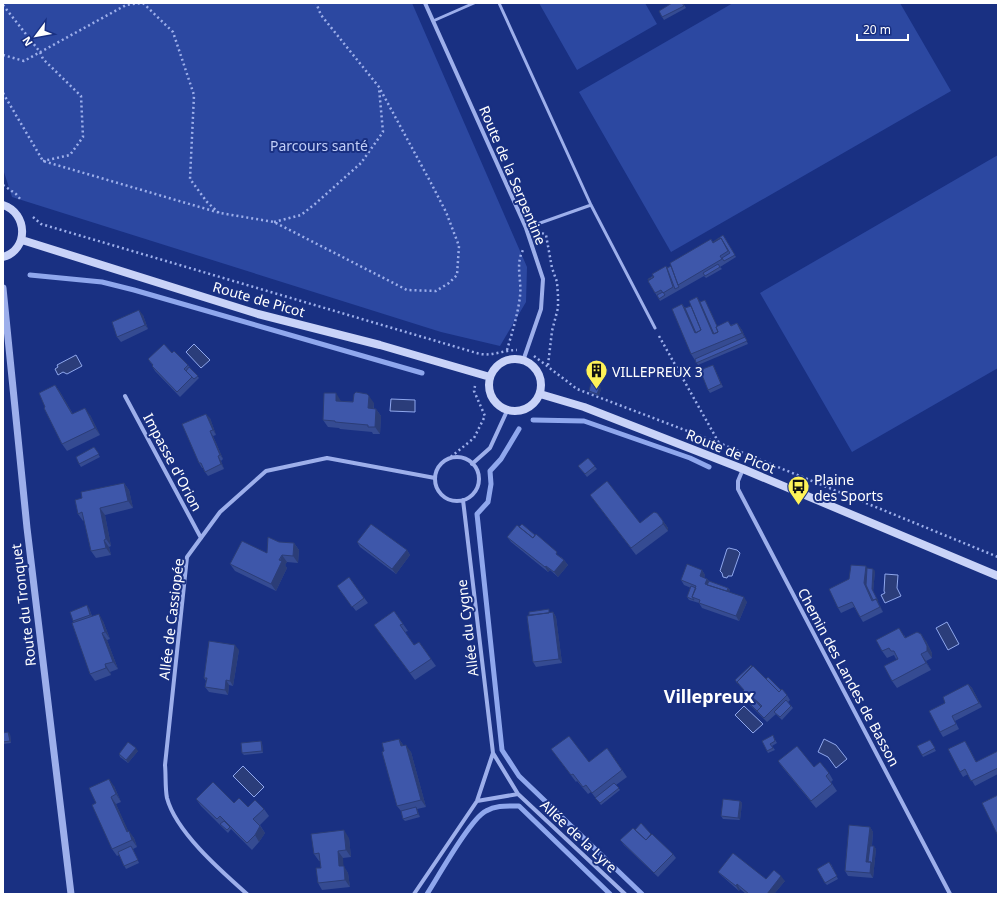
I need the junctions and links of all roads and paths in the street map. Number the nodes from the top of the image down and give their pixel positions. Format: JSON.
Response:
{"nodes":[{"id":1,"x":142,"y":3,"type":"edge"},
{"id":2,"x":316,"y":3,"type":"edge"},
{"id":3,"x":425,"y":3,"type":"edge"},
{"id":4,"x":474,"y":3,"type":"edge"},
{"id":5,"x":500,"y":3,"type":"edge"},
{"id":6,"x":3,"y":5,"type":"edge"},
{"id":7,"x":433,"y":21,"type":"junction"},
{"id":8,"x":40,"y":52,"type":"junction"},
{"id":9,"x":3,"y":55,"type":"edge"},
{"id":10,"x":379,"y":87,"type":"junction"},
{"id":11,"x":3,"y":93,"type":"edge"},
{"id":12,"x":43,"y":161,"type":"junction"},
{"id":13,"x":3,"y":185,"type":"edge"},
{"id":14,"x":3,"y":205,"type":"edge"},
{"id":15,"x":25,"y":205,"type":"dead end"},
{"id":16,"x":591,"y":205,"type":"junction"},
{"id":17,"x":220,"y":213,"type":"junction"},
{"id":18,"x":31,"y":216,"type":"dead end"},
{"id":19,"x":274,"y":222,"type":"junction"},
{"id":20,"x":526,"y":228,"type":"junction"},
{"id":21,"x":22,"y":240,"type":"junction"},
{"id":22,"x":3,"y":257,"type":"edge"},
{"id":23,"x":3,"y":288,"type":"edge"},
{"id":24,"x":655,"y":328,"type":"joint"},
{"id":25,"x":480,"y":354,"type":"junction"},
{"id":26,"x":523,"y":360,"type":"junction"},
{"id":27,"x":548,"y":366,"type":"dead end"},
{"id":28,"x":478,"y":372,"type":"junction"},
{"id":29,"x":490,"y":377,"type":"junction"},
{"id":30,"x":540,"y":394,"type":"junction"},
{"id":31,"x":125,"y":396,"type":"dead end"},
{"id":32,"x":507,"y":410,"type":"junction"},
{"id":33,"x":719,"y":443,"type":"junction"},
{"id":34,"x":447,"y":460,"type":"junction"},
{"id":35,"x":472,"y":464,"type":"junction"},
{"id":36,"x":743,"y":469,"type":"junction"},
{"id":37,"x":435,"y":478,"type":"junction"},
{"id":38,"x":463,"y":500,"type":"junction"},
{"id":39,"x":201,"y":538,"type":"junction"},
{"id":40,"x":998,"y":557,"type":"edge"},
{"id":41,"x":998,"y":576,"type":"edge"},
{"id":42,"x":493,"y":753,"type":"junction"},
{"id":43,"x":518,"y":794,"type":"junction"},
{"id":44,"x":477,"y":801,"type":"junction"},
{"id":45,"x":71,"y":894,"type":"edge"},
{"id":46,"x":247,"y":894,"type":"edge"},
{"id":47,"x":414,"y":894,"type":"edge"},
{"id":48,"x":625,"y":894,"type":"edge"},
{"id":49,"x":950,"y":894,"type":"edge"}],
"edges":[{"from":1,"to":8,"type":"path"},
{"from":1,"to":17,"type":"path"},
{"from":2,"to":10,"type":"path"},
{"from":3,"to":7,"type":"street","name":"Route de la Serpentine"},
{"from":4,"to":7,"type":"lane"},
{"from":5,"to":16,"type":"lane"},
{"from":6,"to":8,"type":"path"},
{"from":7,"to":20,"type":"street","name":"Route de la Serpentine"},
{"from":8,"to":9,"type":"path"},
{"from":8,"to":12,"type":"path"},
{"from":10,"to":19,"type":"path"},
{"from":10,"to":19,"type":"path"},
{"from":11,"to":12,"type":"path"},
{"from":12,"to":17,"type":"path"},
{"from":13,"to":15,"type":"path"},
{"from":14,"to":21,"type":"main road"},
{"from":16,"to":20,"type":"lane"},
{"from":16,"to":24,"type":"lane"},
{"from":17,"to":19,"type":"path"},
{"from":18,"to":25,"type":"path"},
{"from":20,"to":25,"type":"path"},
{"from":20,"to":26,"type":"street","name":"Route de la Serpentine"},
{"from":21,"to":22,"type":"main road"},
{"from":21,"to":28,"type":"main road","name":"Route de Picot"},
{"from":23,"to":45,"type":"street","name":"Route du Tronquet"},
{"from":24,"to":33,"type":"path"},
{"from":25,"to":28,"type":"path"},
{"from":26,"to":29,"type":"main road"},
{"from":26,"to":30,"type":"main road"},
{"from":27,"to":33,"type":"path"},
{"from":28,"to":29,"type":"main road","name":"Route de Picot"},
{"from":28,"to":34,"type":"path"},
{"from":29,"to":32,"type":"main road"},
{"from":30,"to":32,"type":"main road"},
{"from":30,"to":36,"type":"main road","name":"Route de Picot"},
{"from":31,"to":39,"type":"street","name":"Impasse d'Orion"},
{"from":32,"to":35,"type":"street"},
{"from":33,"to":40,"type":"path"},
{"from":34,"to":35,"type":"street"},
{"from":34,"to":37,"type":"street"},
{"from":35,"to":38,"type":"street"},
{"from":36,"to":41,"type":"main road","name":"Route de Picot"},
{"from":36,"to":49,"type":"street","name":"Chemin des Landes de Basson"},
{"from":37,"to":38,"type":"street"},
{"from":37,"to":39,"type":"street","name":"Allée de Cassiopée"},
{"from":38,"to":42,"type":"street","name":"Allée du Cygne"},
{"from":39,"to":46,"type":"street","name":"Allée de Cassiopée"},
{"from":42,"to":43,"type":"street","name":"Allée de la Lyre"},
{"from":42,"to":44,"type":"street"},
{"from":43,"to":44,"type":"street"},
{"from":43,"to":48,"type":"street","name":"Allée de la Lyre"},
{"from":44,"to":47,"type":"street"}]}
